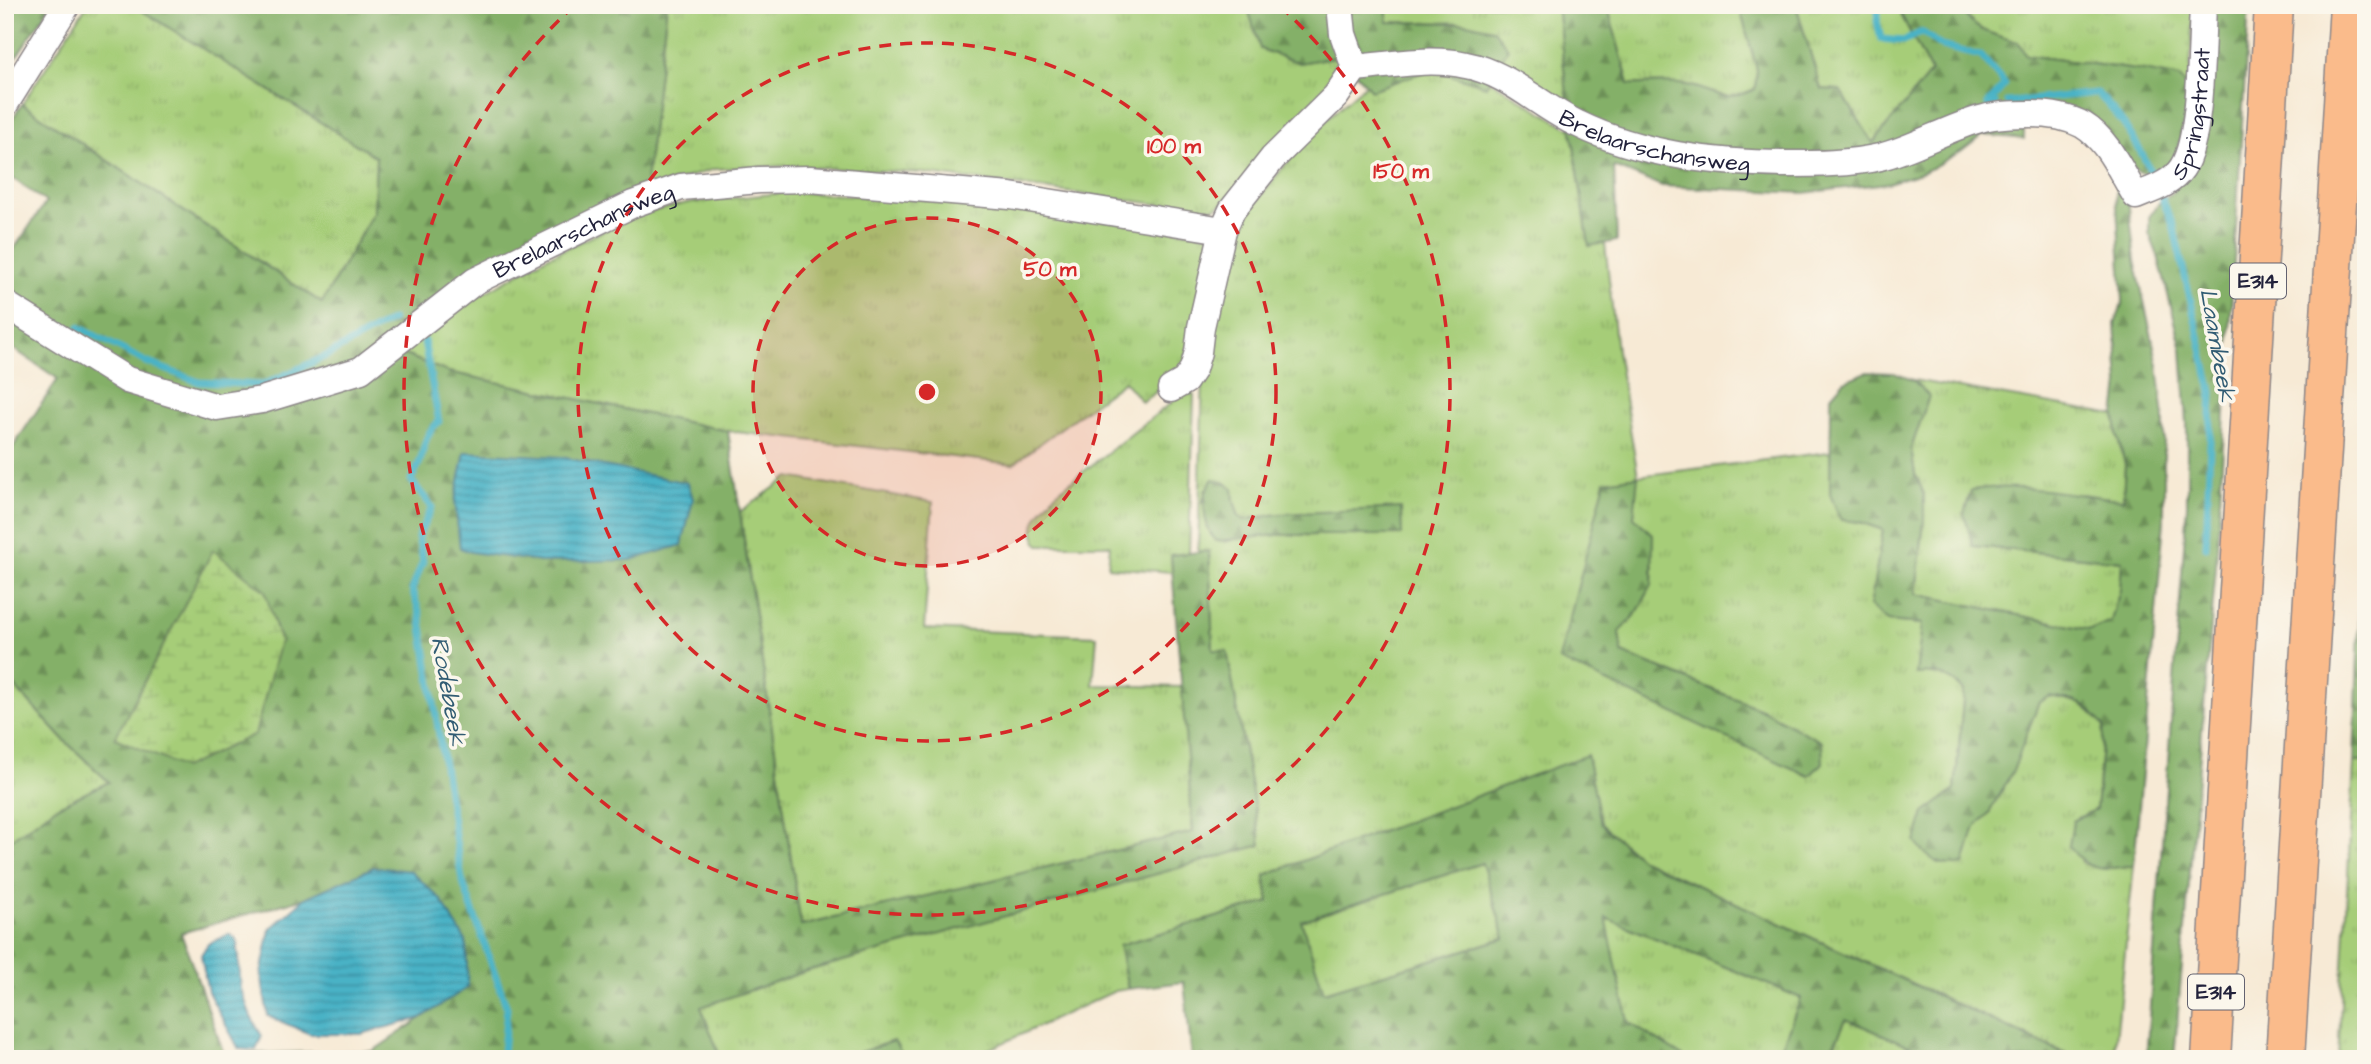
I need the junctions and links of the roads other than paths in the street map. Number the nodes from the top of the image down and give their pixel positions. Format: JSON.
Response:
{"nodes":[{"id":1,"x":67,"y":5,"type":"edge"},
{"id":2,"x":1340,"y":5,"type":"edge"},
{"id":3,"x":2203,"y":5,"type":"edge"},
{"id":4,"x":2274,"y":5,"type":"edge"},
{"id":5,"x":2349,"y":5,"type":"edge"},
{"id":6,"x":1355,"y":68,"type":"junction"},
{"id":7,"x":5,"y":104,"type":"edge"},
{"id":8,"x":2136,"y":197,"type":"joint"},
{"id":9,"x":1223,"y":230,"type":"junction"},
{"id":10,"x":5,"y":303,"type":"edge"},
{"id":11,"x":1171,"y":389,"type":"dead end"},
{"id":12,"x":2211,"y":1059,"type":"edge"},
{"id":13,"x":2285,"y":1059,"type":"edge"}],
"edges":[{"from":1,"to":7,"type":"street"},
{"from":2,"to":6,"type":"street"},
{"from":3,"to":8,"type":"street","name":"Springstraat"},
{"from":4,"to":12,"type":"highway","number":"E314"},
{"from":5,"to":13,"type":"highway"},
{"from":6,"to":8,"type":"street","name":"Brelaarschansweg"},
{"from":6,"to":9,"type":"street"},
{"from":9,"to":10,"type":"street","name":"Brelaarschansweg"},
{"from":9,"to":11,"type":"street"}]}
